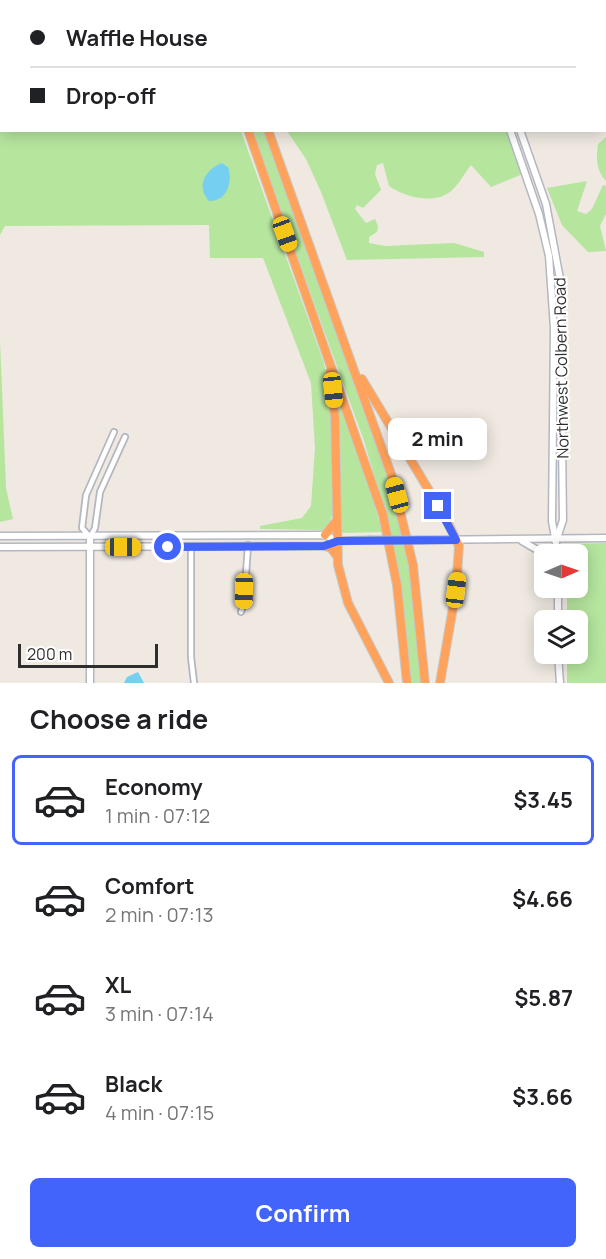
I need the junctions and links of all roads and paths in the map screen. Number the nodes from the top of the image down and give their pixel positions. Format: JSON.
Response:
{"nodes":[{"id":1,"x":249,"y":132,"type":"edge"},
{"id":2,"x":269,"y":132,"type":"edge"},
{"id":3,"x":511,"y":132,"type":"edge"},
{"id":4,"x":521,"y":132,"type":"edge"},
{"id":5,"x":559,"y":271,"type":"junction"},
{"id":6,"x":551,"y":272,"type":"junction"},
{"id":7,"x":322,"y":338,"type":"junction"},
{"id":8,"x":350,"y":354,"type":"junction"},
{"id":9,"x":114,"y":432,"type":"dead end"},
{"id":10,"x":126,"y":437,"type":"dead end"},
{"id":11,"x":337,"y":519,"type":"junction"},
{"id":12,"x":0,"y":536,"type":"edge"},
{"id":13,"x":325,"y":536,"type":"junction"},
{"id":14,"x":90,"y":537,"type":"junction"},
{"id":15,"x":556,"y":538,"type":"junction"},
{"id":16,"x":606,"y":538,"type":"edge"},
{"id":17,"x":519,"y":539,"type":"junction"},
{"id":18,"x":456,"y":540,"type":"junction"},
{"id":19,"x":338,"y":541,"type":"junction"},
{"id":20,"x":557,"y":544,"type":"edge"},
{"id":21,"x":248,"y":545,"type":"junction"},
{"id":22,"x":191,"y":546,"type":"junction"},
{"id":23,"x":324,"y":546,"type":"junction"},
{"id":24,"x":0,"y":547,"type":"edge"},
{"id":25,"x":90,"y":547,"type":"junction"},
{"id":26,"x":534,"y":548,"type":"edge"},
{"id":27,"x":338,"y":558,"type":"junction"},
{"id":28,"x":241,"y":612,"type":"dead end"},
{"id":29,"x":558,"y":664,"type":"edge"},
{"id":30,"x":558,"y":672,"type":"junction"},
{"id":31,"x":90,"y":683,"type":"edge"},
{"id":32,"x":194,"y":683,"type":"edge"},
{"id":33,"x":389,"y":683,"type":"edge"},
{"id":34,"x":407,"y":683,"type":"edge"},
{"id":35,"x":425,"y":683,"type":"edge"},
{"id":36,"x":440,"y":683,"type":"edge"},
{"id":37,"x":556,"y":683,"type":"edge"},
{"id":38,"x":561,"y":683,"type":"edge"}],
"edges":[{"from":1,"to":7,"type":"highway"},
{"from":2,"to":8,"type":"highway"},
{"from":3,"to":6,"type":"main road","name":"Northwest Colbern Road"},
{"from":4,"to":5,"type":"main road","name":"Northwest Colbern Road"},
{"from":5,"to":6,"type":"main road"},
{"from":5,"to":15,"type":"main road","name":"Northwest Colbern Road"},
{"from":6,"to":15,"type":"main road","name":"Northwest Colbern Road"},
{"from":7,"to":11,"type":"highway"},
{"from":7,"to":34,"type":"highway"},
{"from":8,"to":18,"type":"highway"},
{"from":8,"to":35,"type":"highway"},
{"from":9,"to":14,"type":"street"},
{"from":10,"to":14,"type":"street"},
{"from":11,"to":13,"type":"highway"},
{"from":11,"to":19,"type":"highway"},
{"from":12,"to":14,"type":"main road"},
{"from":13,"to":14,"type":"main road"},
{"from":13,"to":19,"type":"main road"},
{"from":14,"to":25,"type":"main road"},
{"from":15,"to":16,"type":"main road"},
{"from":15,"to":17,"type":"main road"},
{"from":15,"to":20,"type":"main road","name":"Northwest Colbern Road"},
{"from":17,"to":18,"type":"main road"},
{"from":17,"to":26,"type":"main road"},
{"from":18,"to":19,"type":"main road","bridge":true},
{"from":18,"to":36,"type":"highway"},
{"from":19,"to":23,"type":"main road"},
{"from":19,"to":27,"type":"highway"},
{"from":21,"to":22,"type":"main road"},
{"from":21,"to":23,"type":"main road"},
{"from":21,"to":28,"type":"street"},
{"from":22,"to":25,"type":"main road"},
{"from":22,"to":32,"type":"street"},
{"from":23,"to":27,"type":"highway"},
{"from":24,"to":25,"type":"main road"},
{"from":25,"to":31,"type":"main road"},
{"from":27,"to":33,"type":"highway"},
{"from":29,"to":30,"type":"main road"},
{"from":30,"to":37,"type":"main road"},
{"from":30,"to":38,"type":"main road"}]}
